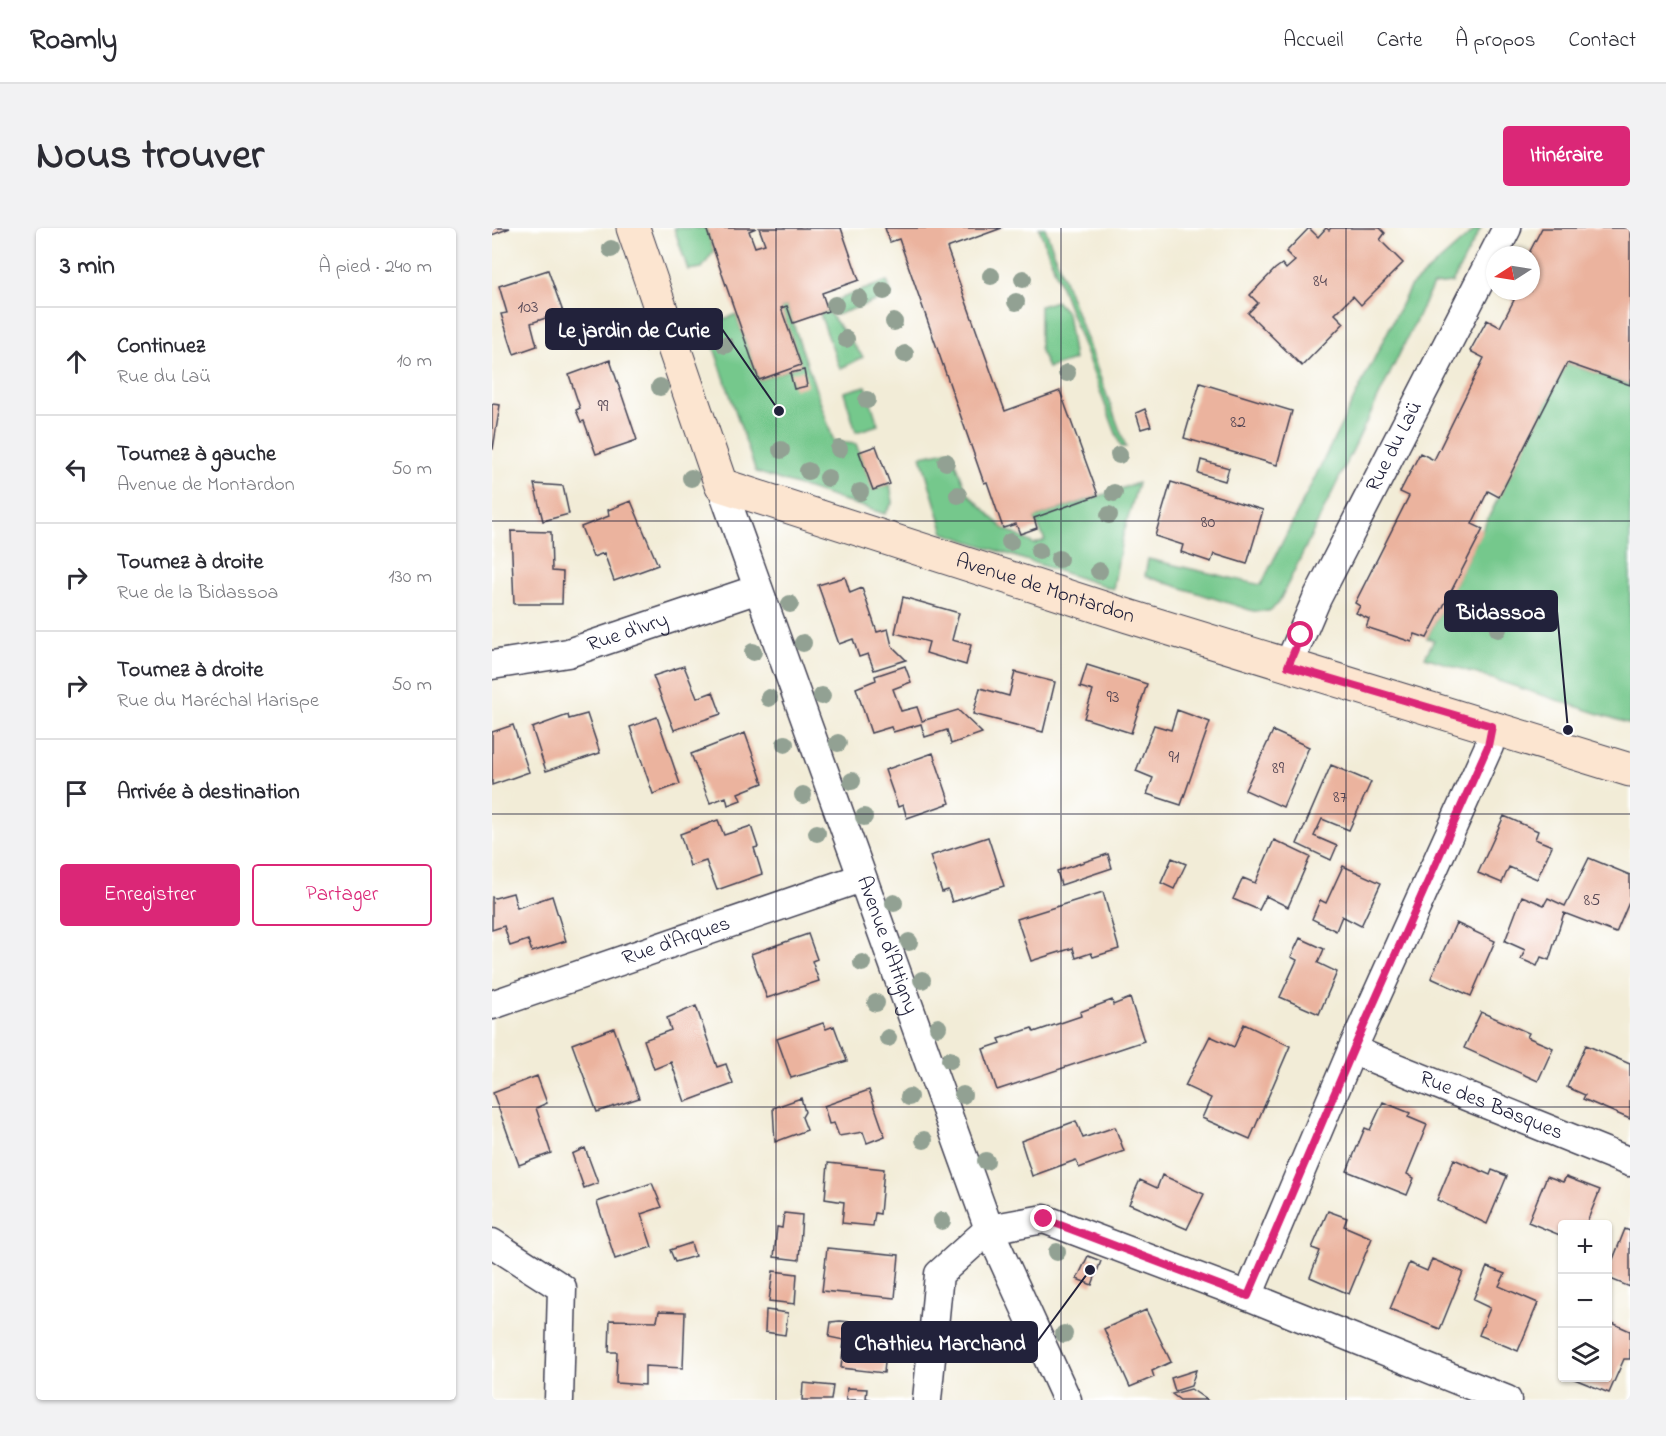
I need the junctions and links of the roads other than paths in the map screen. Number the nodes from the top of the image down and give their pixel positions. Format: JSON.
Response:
{"nodes":[{"id":1,"x":633,"y":228,"type":"edge"},
{"id":2,"x":1507,"y":228,"type":"edge"},
{"id":3,"x":721,"y":485,"type":"junction"},
{"id":4,"x":758,"y":589,"type":"junction"},
{"id":5,"x":492,"y":666,"type":"edge"},
{"id":6,"x":1288,"y":666,"type":"junction"},
{"id":7,"x":1492,"y":726,"type":"junction"},
{"id":8,"x":1630,"y":770,"type":"edge"},
{"id":9,"x":861,"y":878,"type":"junction"},
{"id":10,"x":492,"y":1005,"type":"edge"},
{"id":11,"x":1353,"y":1050,"type":"junction"},
{"id":12,"x":1630,"y":1162,"type":"edge"},
{"id":13,"x":989,"y":1229,"type":"junction"},
{"id":14,"x":492,"y":1243,"type":"edge"},
{"id":15,"x":1248,"y":1296,"type":"junction"},
{"id":16,"x":559,"y":1400,"type":"edge"},
{"id":17,"x":927,"y":1400,"type":"edge"},
{"id":18,"x":1067,"y":1400,"type":"edge"},
{"id":19,"x":1507,"y":1400,"type":"edge"}],
"edges":[{"from":1,"to":3,"type":"street"},
{"from":2,"to":6,"type":"street","name":"Rue du Laü"},
{"from":3,"to":4,"type":"street","name":"Avenue d'Attigny"},
{"from":3,"to":6,"type":"street","name":"Avenue de Montardon"},
{"from":4,"to":5,"type":"street","name":"Rue d'Ivry"},
{"from":4,"to":9,"type":"street","name":"Avenue d'Attigny"},
{"from":6,"to":7,"type":"street","name":"Avenue de Montardon"},
{"from":7,"to":8,"type":"street","name":"Avenue de Montardon"},
{"from":7,"to":11,"type":"street"},
{"from":9,"to":10,"type":"street","name":"Rue d'Arques"},
{"from":9,"to":13,"type":"street","name":"Avenue d'Attigny"},
{"from":11,"to":12,"type":"street","name":"Rue des Basques"},
{"from":11,"to":15,"type":"street"},
{"from":13,"to":15,"type":"street"},
{"from":13,"to":17,"type":"street"},
{"from":13,"to":18,"type":"street","name":"Avenue d'Attigny"},
{"from":14,"to":16,"type":"street"},
{"from":15,"to":19,"type":"street"}]}
